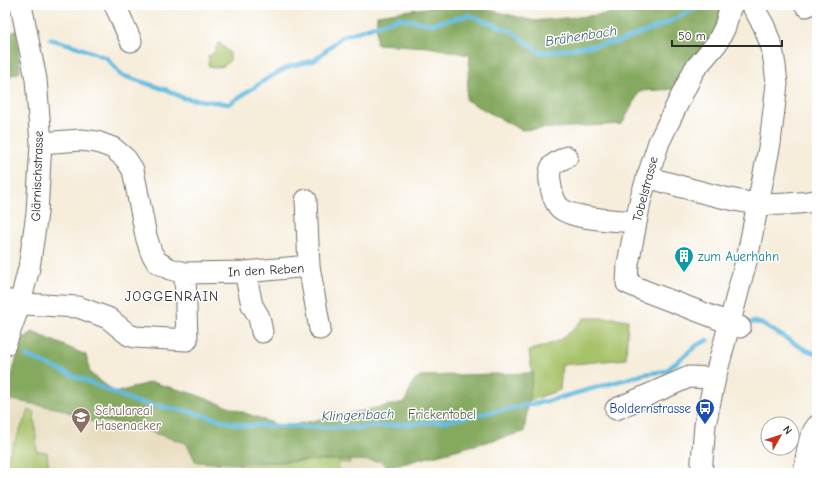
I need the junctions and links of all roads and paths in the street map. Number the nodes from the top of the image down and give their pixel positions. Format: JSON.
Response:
{"nodes":[{"id":1,"x":21,"y":5,"type":"edge"},
{"id":2,"x":115,"y":5,"type":"edge"},
{"id":3,"x":732,"y":5,"type":"edge"},
{"id":4,"x":752,"y":5,"type":"edge"},
{"id":5,"x":131,"y":41,"type":"dead end"},
{"id":6,"x":41,"y":143,"type":"junction"},
{"id":7,"x":567,"y":158,"type":"dead end"},
{"id":8,"x":647,"y":177,"type":"junction"},
{"id":9,"x":306,"y":200,"type":"dead end"},
{"id":10,"x":817,"y":202,"type":"edge"},
{"id":11,"x":759,"y":204,"type":"junction"},
{"id":12,"x":636,"y":222,"type":"junction"},
{"id":13,"x":309,"y":266,"type":"junction"},
{"id":14,"x":245,"y":272,"type":"junction"},
{"id":15,"x":185,"y":273,"type":"junction"},
{"id":16,"x":12,"y":301,"type":"edge"},
{"id":17,"x":735,"y":325,"type":"junction"},
{"id":18,"x":320,"y":329,"type":"dead end"},
{"id":19,"x":262,"y":332,"type":"dead end"},
{"id":20,"x":5,"y":345,"type":"edge"},
{"id":21,"x":715,"y":378,"type":"junction"},
{"id":22,"x":616,"y":409,"type":"dead end"},
{"id":23,"x":817,"y":426,"type":"edge"},
{"id":24,"x":700,"y":473,"type":"edge"},
{"id":25,"x":804,"y":473,"type":"edge"}],
"edges":[{"from":1,"to":6,"type":"street","name":"Glärnischstrasse"},
{"from":2,"to":5,"type":"street"},
{"from":3,"to":8,"type":"street","name":"Tobelstrasse"},
{"from":4,"to":11,"type":"street"},
{"from":6,"to":15,"type":"street","name":"In den Reben"},
{"from":6,"to":16,"type":"street","name":"Glärnischstrasse"},
{"from":7,"to":12,"type":"street"},
{"from":8,"to":11,"type":"street"},
{"from":8,"to":12,"type":"street","name":"Tobelstrasse"},
{"from":9,"to":13,"type":"street"},
{"from":10,"to":11,"type":"street"},
{"from":11,"to":17,"type":"street"},
{"from":12,"to":17,"type":"street","name":"Tobelstrasse"},
{"from":13,"to":14,"type":"street","name":"In den Reben"},
{"from":13,"to":18,"type":"street","name":"In den Reben"},
{"from":14,"to":15,"type":"street","name":"In den Reben"},
{"from":14,"to":19,"type":"street"},
{"from":15,"to":16,"type":"street"},
{"from":16,"to":20,"type":"street","name":"Glärnischstrasse"},
{"from":17,"to":21,"type":"street"},
{"from":21,"to":22,"type":"street"},
{"from":21,"to":24,"type":"street"},
{"from":23,"to":25,"type":"street"}]}
